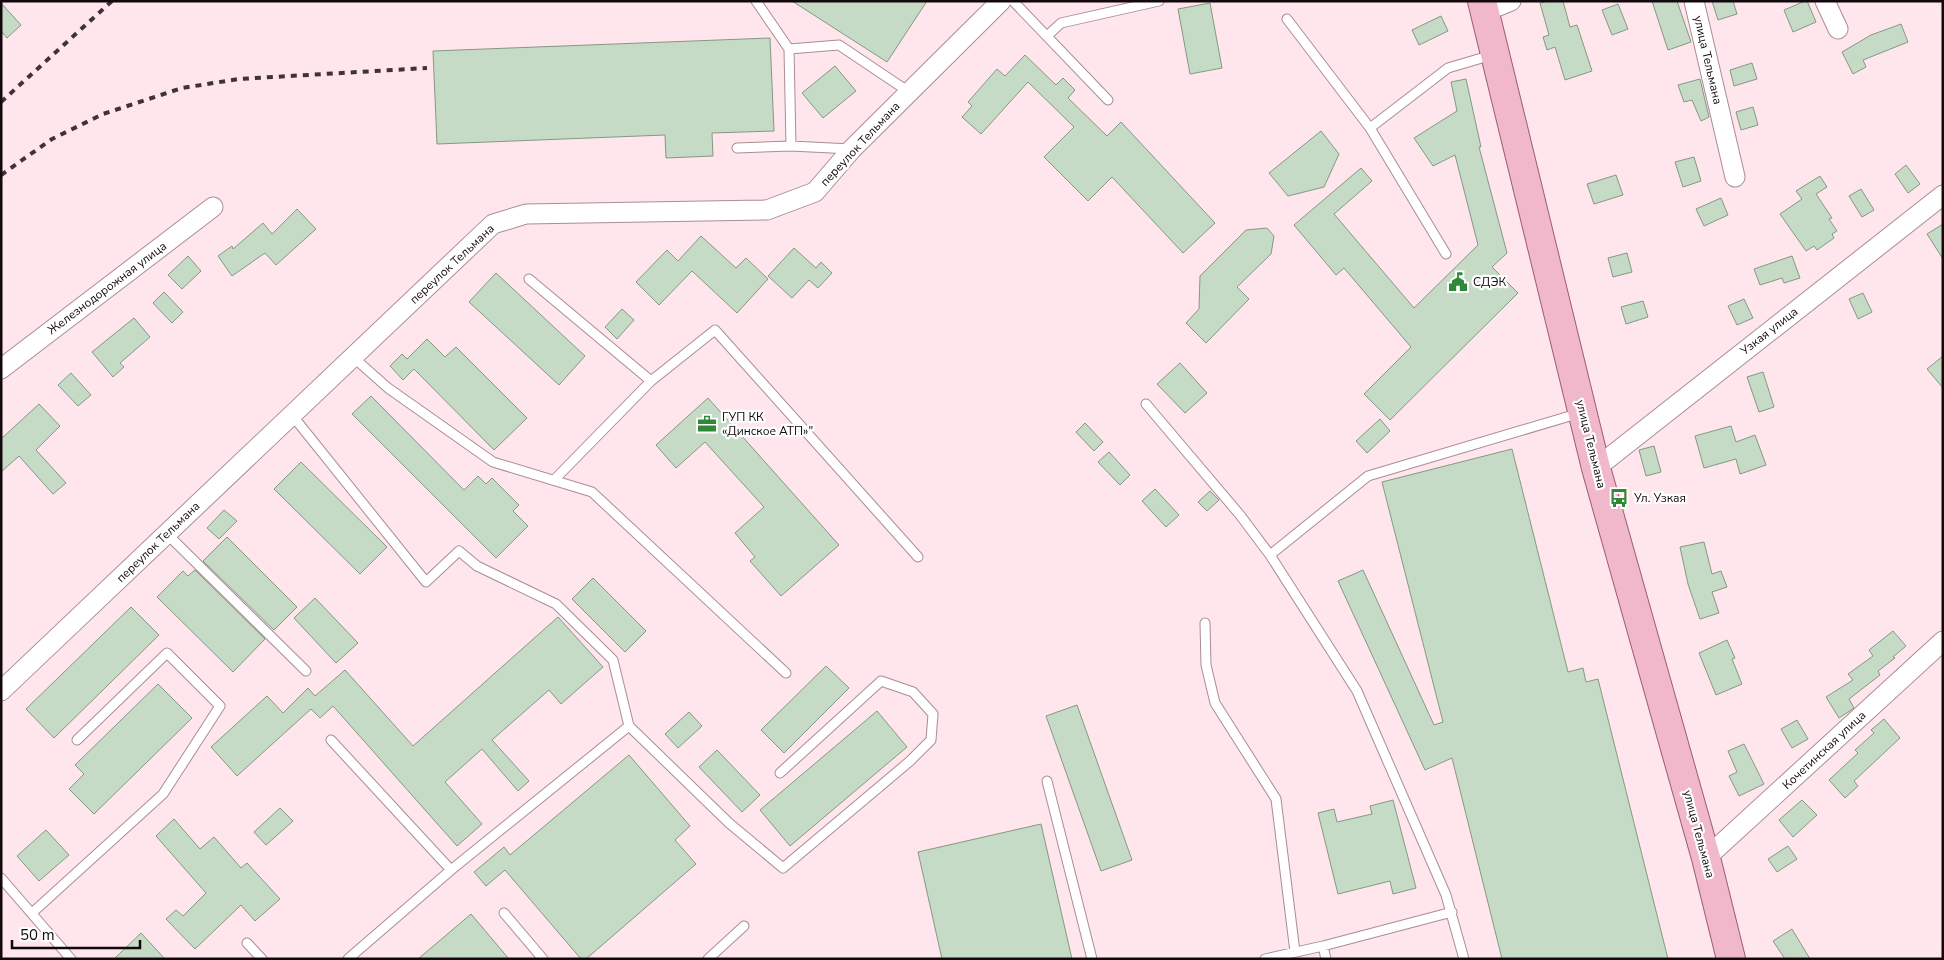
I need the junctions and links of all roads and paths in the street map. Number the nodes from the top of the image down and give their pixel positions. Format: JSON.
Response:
{"nodes":[{"id":1,"x":756,"y":1,"type":"edge"},
{"id":2,"x":1002,"y":1,"type":"edge"},
{"id":3,"x":1013,"y":1,"type":"edge"},
{"id":4,"x":1159,"y":1,"type":"edge"},
{"id":5,"x":1511,"y":1,"type":"edge"},
{"id":6,"x":1694,"y":1,"type":"edge"},
{"id":7,"x":1825,"y":1,"type":"edge"},
{"id":8,"x":1483,"y":7,"type":"edge"},
{"id":9,"x":1287,"y":19,"type":"dead end"},
{"id":10,"x":1838,"y":29,"type":"dead end"},
{"id":11,"x":1047,"y":36,"type":"junction"},
{"id":12,"x":790,"y":49,"type":"junction"},
{"id":13,"x":1494,"y":54,"type":"junction"},
{"id":14,"x":909,"y":92,"type":"junction"},
{"id":15,"x":1108,"y":100,"type":"dead end"},
{"id":16,"x":1370,"y":128,"type":"junction"},
{"id":17,"x":791,"y":146,"type":"junction"},
{"id":18,"x":737,"y":148,"type":"dead end"},
{"id":19,"x":852,"y":149,"type":"junction"},
{"id":20,"x":1735,"y":178,"type":"dead end"},
{"id":21,"x":1943,"y":195,"type":"edge"},
{"id":22,"x":214,"y":208,"type":"dead end"},
{"id":23,"x":1446,"y":254,"type":"dead end"},
{"id":24,"x":529,"y":279,"type":"dead end"},
{"id":25,"x":354,"y":357,"type":"junction"},
{"id":26,"x":1,"y":369,"type":"edge"},
{"id":27,"x":651,"y":381,"type":"junction"},
{"id":28,"x":1146,"y":404,"type":"dead end"},
{"id":29,"x":1583,"y":412,"type":"junction"},
{"id":30,"x":292,"y":415,"type":"junction"},
{"id":31,"x":1596,"y":468,"type":"junction"},
{"id":32,"x":554,"y":480,"type":"junction"},
{"id":33,"x":166,"y":534,"type":"junction"},
{"id":34,"x":1270,"y":555,"type":"junction"},
{"id":35,"x":918,"y":556,"type":"dead end"},
{"id":36,"x":1205,"y":622,"type":"dead end"},
{"id":37,"x":1943,"y":641,"type":"edge"},
{"id":38,"x":306,"y":670,"type":"dead end"},
{"id":39,"x":786,"y":673,"type":"dead end"},
{"id":40,"x":1,"y":691,"type":"edge"},
{"id":41,"x":629,"y":726,"type":"junction"},
{"id":42,"x":77,"y":740,"type":"dead end"},
{"id":43,"x":331,"y":740,"type":"dead end"},
{"id":44,"x":780,"y":773,"type":"dead end"},
{"id":45,"x":1047,"y":781,"type":"dead end"},
{"id":46,"x":1706,"y":858,"type":"junction"},
{"id":47,"x":451,"y":870,"type":"junction"},
{"id":48,"x":1,"y":878,"type":"edge"},
{"id":49,"x":1452,"y":912,"type":"junction"},
{"id":50,"x":32,"y":913,"type":"junction"},
{"id":51,"x":504,"y":913,"type":"dead end"},
{"id":52,"x":744,"y":926,"type":"dead end"},
{"id":53,"x":247,"y":943,"type":"dead end"},
{"id":54,"x":1323,"y":946,"type":"junction"},
{"id":55,"x":1296,"y":952,"type":"junction"},
{"id":56,"x":71,"y":959,"type":"edge"},
{"id":57,"x":262,"y":959,"type":"edge"},
{"id":58,"x":348,"y":959,"type":"edge"},
{"id":59,"x":543,"y":959,"type":"edge"},
{"id":60,"x":708,"y":959,"type":"edge"},
{"id":61,"x":1092,"y":959,"type":"edge"},
{"id":62,"x":1266,"y":959,"type":"edge"},
{"id":63,"x":1326,"y":959,"type":"edge"},
{"id":64,"x":1464,"y":959,"type":"edge"},
{"id":65,"x":1731,"y":959,"type":"edge"}],
"edges":[{"from":1,"to":12,"type":"lane"},
{"from":2,"to":14,"type":"street","name":"переулок Тельмана"},
{"from":3,"to":11,"type":"lane"},
{"from":4,"to":11,"type":"lane"},
{"from":5,"to":8,"type":"street","name":"улица Тельмана"},
{"from":6,"to":20,"type":"street","name":"улица Тельмана"},
{"from":7,"to":10,"type":"street"},
{"from":8,"to":13,"type":"main road","name":"улица Тельмана"},
{"from":9,"to":16,"type":"lane"},
{"from":11,"to":15,"type":"lane"},
{"from":12,"to":14,"type":"lane"},
{"from":12,"to":17,"type":"lane"},
{"from":13,"to":16,"type":"lane"},
{"from":13,"to":29,"type":"main road","name":"улица Тельмана"},
{"from":14,"to":19,"type":"street","name":"переулок Тельмана"},
{"from":16,"to":23,"type":"lane"},
{"from":17,"to":18,"type":"lane"},
{"from":17,"to":19,"type":"lane"},
{"from":19,"to":25,"type":"street","name":"переулок Тельмана"},
{"from":21,"to":31,"type":"street","name":"Узкая улица"},
{"from":22,"to":26,"type":"street","name":"Железнодорожная улица"},
{"from":24,"to":27,"type":"lane"},
{"from":25,"to":30,"type":"street","name":"переулок Тельмана"},
{"from":25,"to":32,"type":"lane"},
{"from":27,"to":32,"type":"lane"},
{"from":27,"to":35,"type":"lane"},
{"from":28,"to":34,"type":"lane"},
{"from":29,"to":31,"type":"main road","name":"улица Тельмана"},
{"from":29,"to":34,"type":"lane"},
{"from":30,"to":33,"type":"street","name":"переулок Тельмана"},
{"from":30,"to":41,"type":"lane"},
{"from":31,"to":46,"type":"main road","name":"улица Тельмана"},
{"from":32,"to":39,"type":"lane"},
{"from":33,"to":38,"type":"lane"},
{"from":33,"to":40,"type":"street","name":"переулок Тельмана"},
{"from":34,"to":49,"type":"lane"},
{"from":36,"to":55,"type":"lane"},
{"from":37,"to":46,"type":"street","name":"Кочетинская улица"},
{"from":41,"to":44,"type":"lane"},
{"from":41,"to":47,"type":"lane"},
{"from":42,"to":50,"type":"lane"},
{"from":43,"to":47,"type":"lane"},
{"from":45,"to":61,"type":"lane"},
{"from":46,"to":65,"type":"main road","name":"улица Тельмана"},
{"from":47,"to":58,"type":"lane"},
{"from":48,"to":50,"type":"lane"},
{"from":49,"to":54,"type":"lane"},
{"from":49,"to":64,"type":"lane"},
{"from":50,"to":56,"type":"lane"},
{"from":51,"to":59,"type":"lane"},
{"from":52,"to":60,"type":"lane"},
{"from":53,"to":57,"type":"lane"},
{"from":54,"to":55,"type":"lane"},
{"from":54,"to":63,"type":"lane"},
{"from":55,"to":62,"type":"lane"}]}
